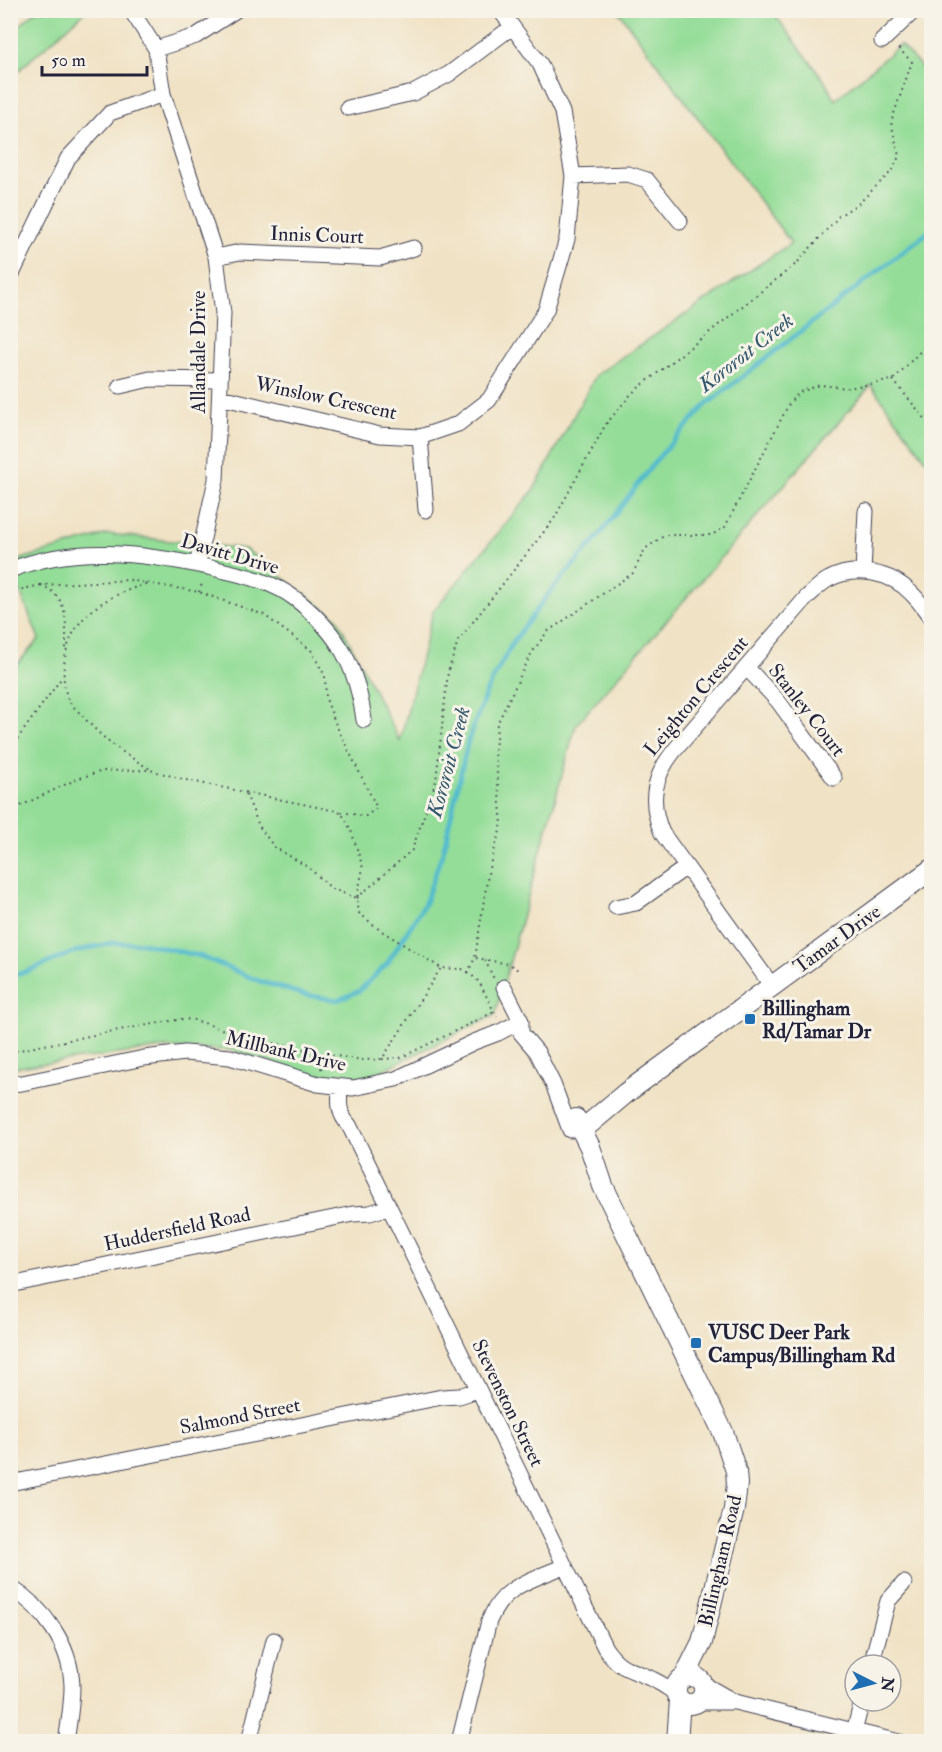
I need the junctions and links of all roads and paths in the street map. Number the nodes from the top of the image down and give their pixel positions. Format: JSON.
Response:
{"nodes":[{"id":1,"x":131,"y":10,"type":"edge"},
{"id":2,"x":236,"y":10,"type":"edge"},
{"id":3,"x":500,"y":10,"type":"edge"},
{"id":4,"x":915,"y":10,"type":"edge"},
{"id":5,"x":512,"y":27,"type":"junction"},
{"id":6,"x":882,"y":41,"type":"joint"},
{"id":7,"x":156,"y":49,"type":"junction"},
{"id":8,"x":164,"y":93,"type":"junction"},
{"id":9,"x":348,"y":108,"type":"dead end"},
{"id":10,"x":573,"y":176,"type":"junction"},
{"id":11,"x":680,"y":221,"type":"dead end"},
{"id":12,"x":414,"y":248,"type":"dead end"},
{"id":13,"x":216,"y":257,"type":"junction"},
{"id":14,"x":10,"y":278,"type":"edge"},
{"id":15,"x":932,"y":339,"type":"edge"},
{"id":16,"x":219,"y":380,"type":"junction"},
{"id":17,"x":893,"y":380,"type":"junction"},
{"id":18,"x":120,"y":386,"type":"dead end"},
{"id":19,"x":220,"y":397,"type":"junction"},
{"id":20,"x":932,"y":427,"type":"edge"},
{"id":21,"x":420,"y":437,"type":"junction"},
{"id":22,"x":426,"y":510,"type":"dead end"},
{"id":23,"x":866,"y":511,"type":"dead end"},
{"id":24,"x":197,"y":565,"type":"junction"},
{"id":25,"x":10,"y":570,"type":"edge"},
{"id":26,"x":864,"y":572,"type":"junction"},
{"id":27,"x":149,"y":583,"type":"junction"},
{"id":28,"x":41,"y":585,"type":"junction"},
{"id":29,"x":10,"y":592,"type":"edge"},
{"id":30,"x":932,"y":619,"type":"edge"},
{"id":31,"x":66,"y":648,"type":"junction"},
{"id":32,"x":747,"y":668,"type":"junction"},
{"id":33,"x":63,"y":676,"type":"junction"},
{"id":34,"x":364,"y":720,"type":"dead end"},
{"id":35,"x":10,"y":749,"type":"edge"},
{"id":36,"x":150,"y":770,"type":"junction"},
{"id":37,"x":834,"y":778,"type":"dead end"},
{"id":38,"x":245,"y":793,"type":"junction"},
{"id":39,"x":10,"y":812,"type":"edge"},
{"id":40,"x":341,"y":812,"type":"junction"},
{"id":41,"x":686,"y":868,"type":"junction"},
{"id":42,"x":932,"y":870,"type":"edge"},
{"id":43,"x":357,"y":898,"type":"junction"},
{"id":44,"x":616,"y":907,"type":"dead end"},
{"id":45,"x":475,"y":958,"type":"junction"},
{"id":46,"x":485,"y":960,"type":"junction"},
{"id":47,"x":441,"y":968,"type":"junction"},
{"id":48,"x":468,"y":972,"type":"junction"},
{"id":49,"x":521,"y":972,"type":"dead end"},
{"id":50,"x":772,"y":986,"type":"junction"},
{"id":51,"x":504,"y":987,"type":"joint"},
{"id":52,"x":494,"y":1012,"type":"junction"},
{"id":53,"x":519,"y":1017,"type":"junction"},
{"id":54,"x":498,"y":1019,"type":"dead end"},
{"id":55,"x":10,"y":1052,"type":"edge"},
{"id":56,"x":324,"y":1054,"type":"junction"},
{"id":57,"x":382,"y":1059,"type":"junction"},
{"id":58,"x":320,"y":1077,"type":"dead end"},
{"id":59,"x":10,"y":1084,"type":"edge"},
{"id":60,"x":346,"y":1088,"type":"junction"},
{"id":61,"x":576,"y":1126,"type":"junction"},
{"id":62,"x":381,"y":1192,"type":"junction"},
{"id":63,"x":388,"y":1207,"type":"junction"},
{"id":64,"x":353,"y":1214,"type":"junction"},
{"id":65,"x":10,"y":1285,"type":"edge"},
{"id":66,"x":475,"y":1383,"type":"junction"},
{"id":67,"x":10,"y":1484,"type":"edge"},
{"id":68,"x":564,"y":1566,"type":"junction"},
{"id":69,"x":904,"y":1583,"type":"dead end"},
{"id":70,"x":10,"y":1587,"type":"edge"},
{"id":71,"x":274,"y":1641,"type":"dead end"},
{"id":72,"x":874,"y":1653,"type":"edge"},
{"id":73,"x":690,"y":1690,"type":"junction"},
{"id":74,"x":859,"y":1713,"type":"edge"},
{"id":75,"x":854,"y":1732,"type":"junction"},
{"id":76,"x":677,"y":1739,"type":"edge"},
{"id":77,"x":66,"y":1742,"type":"edge"},
{"id":78,"x":249,"y":1742,"type":"edge"},
{"id":79,"x":459,"y":1742,"type":"edge"},
{"id":80,"x":899,"y":1742,"type":"edge"}],
"edges":[{"from":1,"to":7,"type":"street","name":"Allandale Drive"},
{"from":2,"to":7,"type":"street"},
{"from":3,"to":5,"type":"street","name":"Winslow Crescent"},
{"from":4,"to":6,"type":"street"},
{"from":5,"to":9,"type":"street"},
{"from":5,"to":10,"type":"street","name":"Winslow Crescent"},
{"from":6,"to":43,"type":"path"},
{"from":7,"to":8,"type":"street","name":"Allandale Drive"},
{"from":8,"to":13,"type":"street","name":"Allandale Drive"},
{"from":8,"to":14,"type":"street"},
{"from":10,"to":11,"type":"street"},
{"from":10,"to":21,"type":"street","name":"Winslow Crescent"},
{"from":12,"to":13,"type":"street","name":"Innis Court"},
{"from":13,"to":16,"type":"street","name":"Allandale Drive"},
{"from":15,"to":17,"type":"path"},
{"from":16,"to":18,"type":"street"},
{"from":16,"to":19,"type":"street","name":"Allandale Drive"},
{"from":17,"to":20,"type":"path"},
{"from":17,"to":45,"type":"path"},
{"from":19,"to":21,"type":"street","name":"Winslow Crescent"},
{"from":19,"to":24,"type":"street","name":"Allandale Drive"},
{"from":21,"to":22,"type":"street"},
{"from":23,"to":26,"type":"street"},
{"from":24,"to":25,"type":"street","name":"Davitt Drive"},
{"from":24,"to":34,"type":"street","name":"Davitt Drive"},
{"from":26,"to":30,"type":"street","name":"Leighton Crescent"},
{"from":26,"to":32,"type":"street","name":"Leighton Crescent"},
{"from":27,"to":28,"type":"path"},
{"from":27,"to":31,"type":"path"},
{"from":27,"to":40,"type":"path"},
{"from":28,"to":29,"type":"path"},
{"from":28,"to":31,"type":"path"},
{"from":31,"to":33,"type":"path"},
{"from":32,"to":37,"type":"street","name":"Stanley Court"},
{"from":32,"to":41,"type":"street","name":"Leighton Crescent"},
{"from":33,"to":35,"type":"path"},
{"from":33,"to":36,"type":"path"},
{"from":36,"to":38,"type":"path"},
{"from":36,"to":39,"type":"path"},
{"from":38,"to":40,"type":"path"},
{"from":38,"to":43,"type":"path"},
{"from":40,"to":43,"type":"path"},
{"from":41,"to":44,"type":"street"},
{"from":41,"to":50,"type":"street","name":"Leighton Crescent"},
{"from":42,"to":50,"type":"street","name":"Tamar Drive"},
{"from":43,"to":47,"type":"path"},
{"from":45,"to":46,"type":"path"},
{"from":45,"to":48,"type":"path"},
{"from":46,"to":49,"type":"path"},
{"from":46,"to":51,"type":"path"},
{"from":47,"to":48,"type":"path"},
{"from":47,"to":57,"type":"path"},
{"from":48,"to":52,"type":"path"},
{"from":50,"to":61,"type":"street","name":"Tamar Drive"},
{"from":51,"to":53,"type":"street","name":"Billingham Road"},
{"from":52,"to":54,"type":"path"},
{"from":52,"to":57,"type":"path"},
{"from":53,"to":60,"type":"street","name":"Millbank Drive"},
{"from":53,"to":61,"type":"street","name":"Billingham Road"},
{"from":55,"to":56,"type":"path"},
{"from":56,"to":57,"type":"path"},
{"from":56,"to":58,"type":"path"},
{"from":59,"to":60,"type":"street","name":"Millbank Drive"},
{"from":60,"to":62,"type":"street","name":"Stevenston Street"},
{"from":61,"to":73,"type":"street","name":"Billingham Road"},
{"from":62,"to":63,"type":"street","name":"Stevenston Street"},
{"from":62,"to":64,"type":"street","name":"Huddersfield Road"},
{"from":63,"to":64,"type":"street","name":"Huddersfield Road"},
{"from":63,"to":66,"type":"street","name":"Stevenston Street"},
{"from":64,"to":65,"type":"street","name":"Huddersfield Road"},
{"from":66,"to":67,"type":"street","name":"Salmond Street"},
{"from":66,"to":68,"type":"street","name":"Stevenston Street"},
{"from":68,"to":73,"type":"street","name":"Stevenston Street"},
{"from":68,"to":79,"type":"street"},
{"from":69,"to":72,"type":"street"},
{"from":70,"to":77,"type":"street"},
{"from":71,"to":78,"type":"street"},
{"from":73,"to":75,"type":"street","name":"Stevenston Street"},
{"from":73,"to":76,"type":"street","name":"Billingham Road"},
{"from":74,"to":75,"type":"street"},
{"from":75,"to":80,"type":"street","name":"Stevenston Street"}]}
